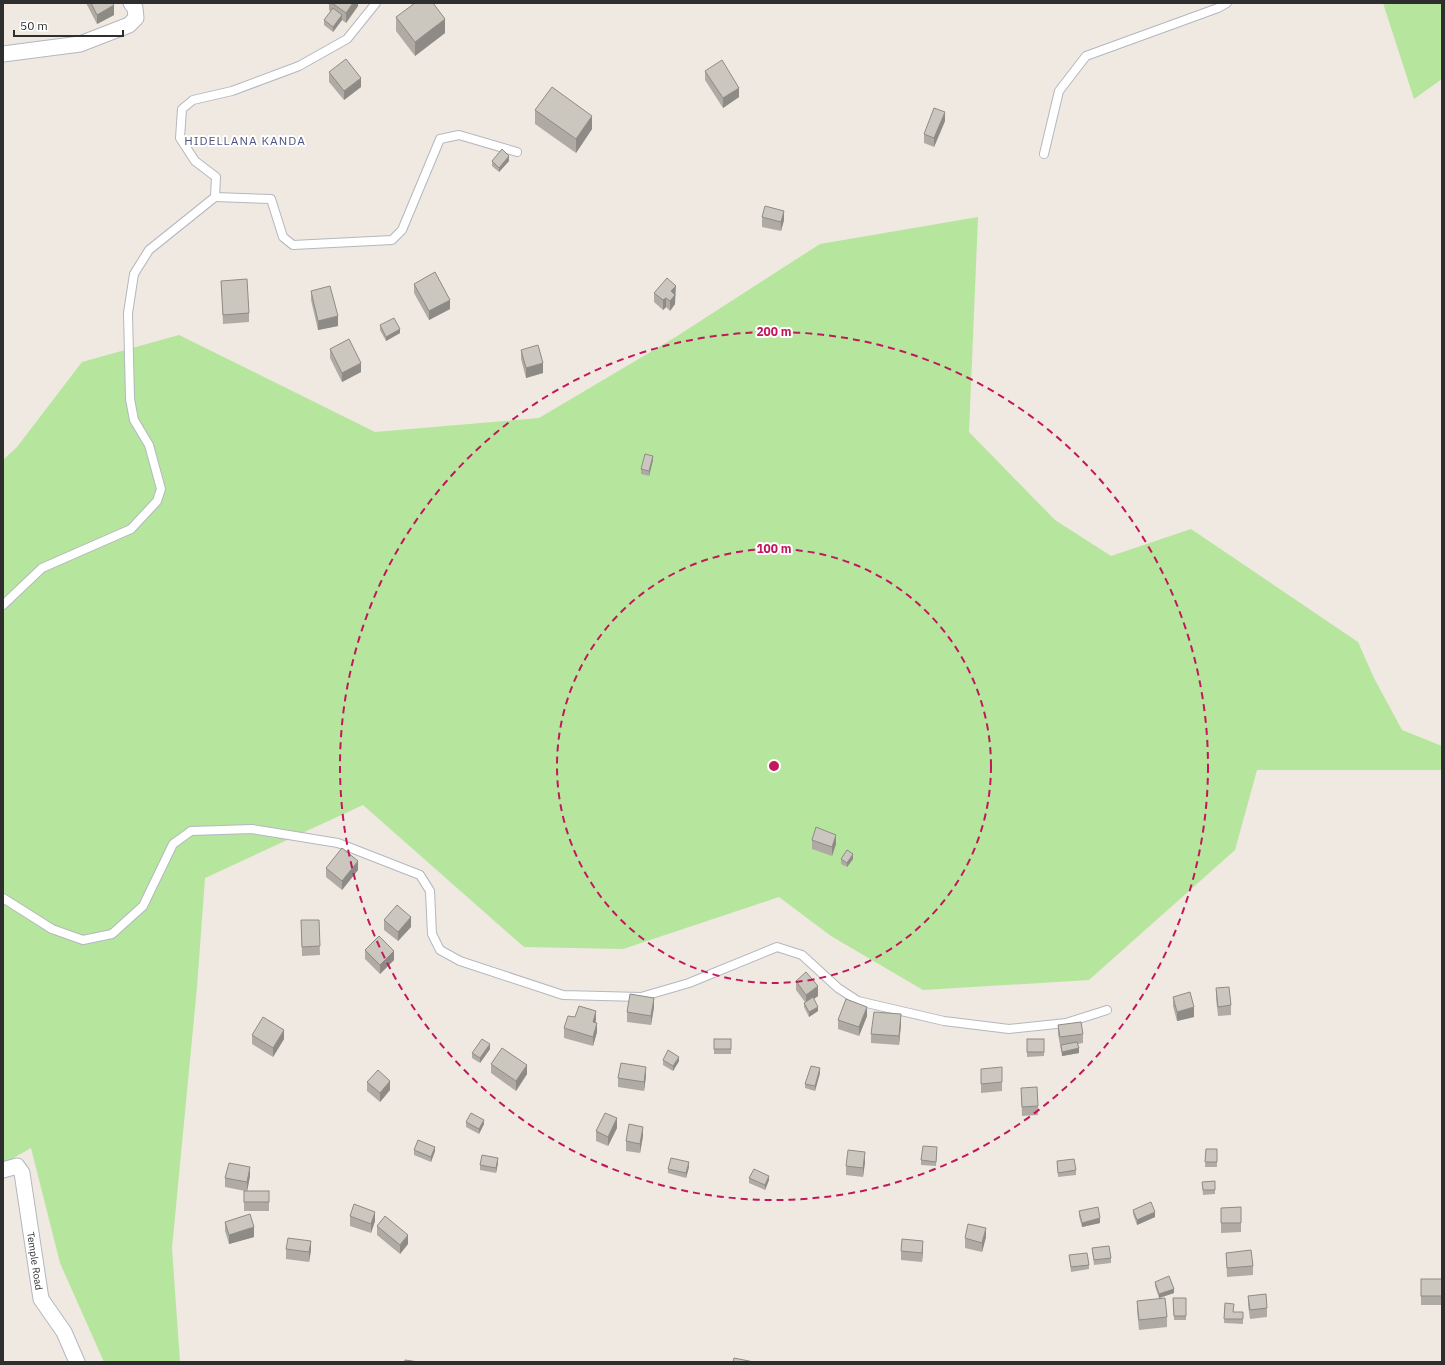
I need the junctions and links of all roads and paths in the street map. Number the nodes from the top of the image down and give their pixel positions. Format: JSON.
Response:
{"nodes":[{"id":1,"x":131,"y":3,"type":"edge"},
{"id":2,"x":376,"y":3,"type":"edge"},
{"id":3,"x":1227,"y":3,"type":"edge"},
{"id":4,"x":3,"y":54,"type":"edge"},
{"id":5,"x":517,"y":152,"type":"dead end"},
{"id":6,"x":1044,"y":154,"type":"dead end"},
{"id":7,"x":215,"y":197,"type":"junction"},
{"id":8,"x":3,"y":605,"type":"edge"},
{"id":9,"x":3,"y":898,"type":"edge"},
{"id":10,"x":1107,"y":1010,"type":"dead end"},
{"id":11,"x":3,"y":1170,"type":"edge"},
{"id":12,"x":77,"y":1362,"type":"edge"}],
"edges":[{"from":1,"to":4,"type":"street"},
{"from":2,"to":7,"type":"lane"},
{"from":3,"to":6,"type":"lane"},
{"from":5,"to":7,"type":"lane"},
{"from":7,"to":8,"type":"lane"},
{"from":9,"to":10,"type":"lane"},
{"from":11,"to":12,"type":"street","name":"Temple Road"}]}
